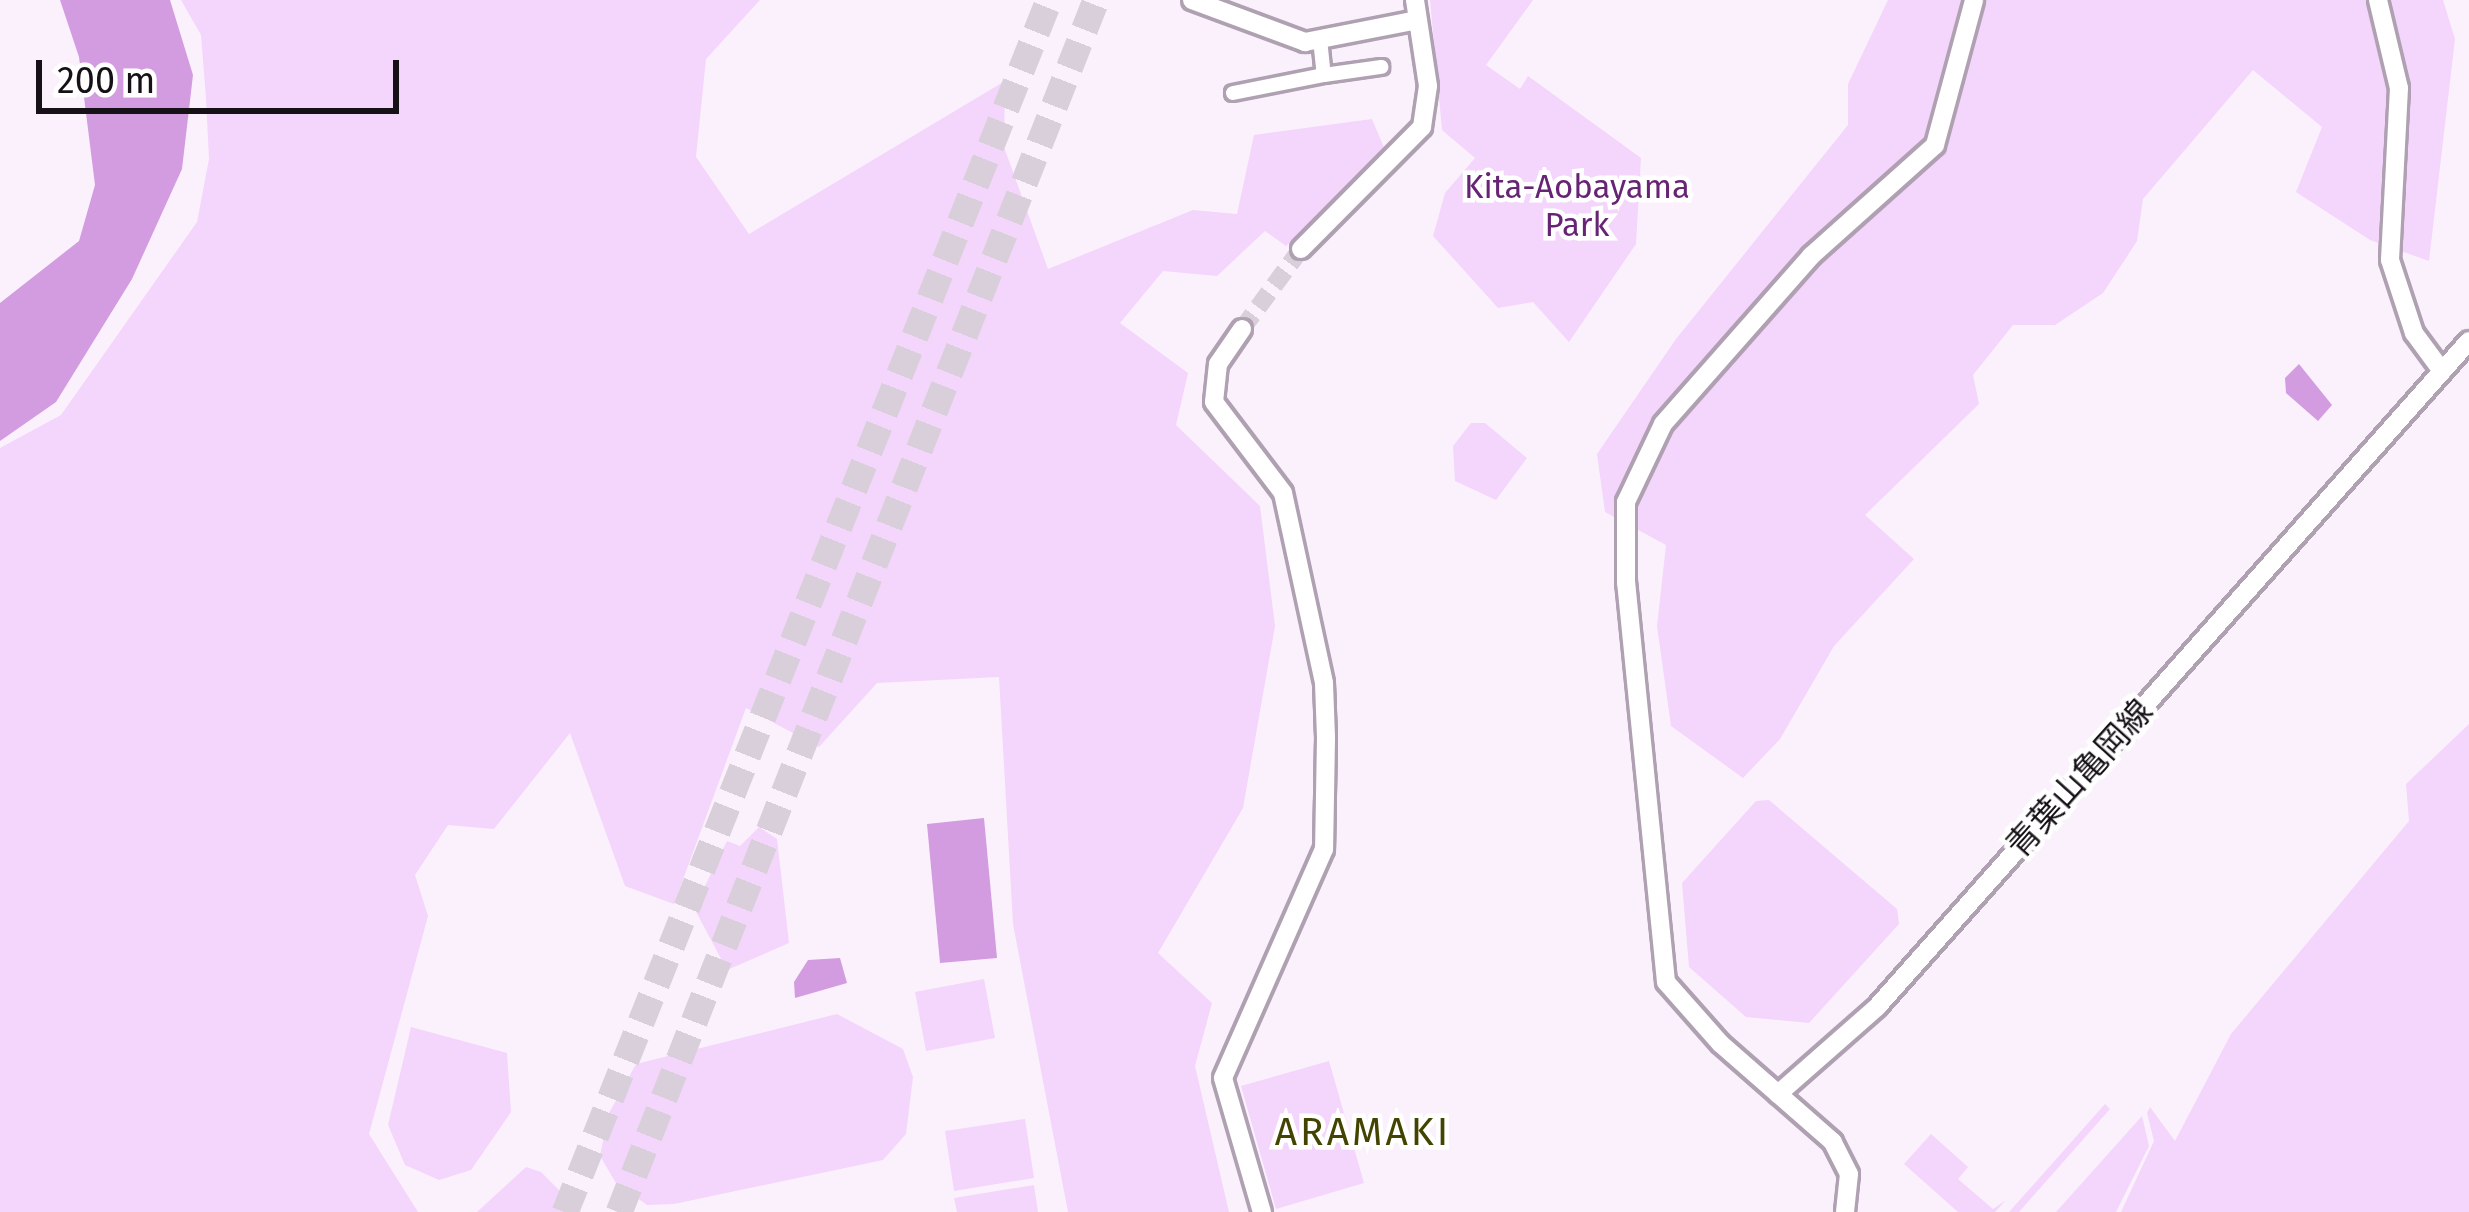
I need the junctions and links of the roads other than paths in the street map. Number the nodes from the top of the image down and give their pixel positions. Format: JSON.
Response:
{"nodes":[{"id":1,"x":1192,"y":0,"type":"edge"},
{"id":2,"x":1974,"y":0,"type":"edge"},
{"id":3,"x":2378,"y":0,"type":"edge"},
{"id":4,"x":1416,"y":10,"type":"edge"},
{"id":5,"x":1320,"y":39,"type":"junction"},
{"id":6,"x":1381,"y":67,"type":"dead end"},
{"id":7,"x":1324,"y":75,"type":"junction"},
{"id":8,"x":1233,"y":93,"type":"dead end"},
{"id":9,"x":1301,"y":249,"type":"tunnel mouth"},
{"id":10,"x":1242,"y":329,"type":"tunnel mouth"},
{"id":11,"x":2469,"y":341,"type":"edge"},
{"id":12,"x":2441,"y":371,"type":"junction"},
{"id":13,"x":1778,"y":1094,"type":"junction"},
{"id":14,"x":1262,"y":1212,"type":"edge"},
{"id":15,"x":1845,"y":1212,"type":"edge"}],
"edges":[{"from":1,"to":5,"type":"street"},
{"from":2,"to":13,"type":"street"},
{"from":3,"to":12,"type":"street"},
{"from":4,"to":5,"type":"street"},
{"from":4,"to":9,"type":"street"},
{"from":5,"to":7,"type":"street"},
{"from":6,"to":7,"type":"street"},
{"from":7,"to":8,"type":"street"},
{"from":10,"to":14,"type":"street"},
{"from":11,"to":12,"type":"street","name":"青葉山亀岡線"},
{"from":12,"to":13,"type":"street","name":"青葉山亀岡線"},
{"from":13,"to":15,"type":"street"}]}
